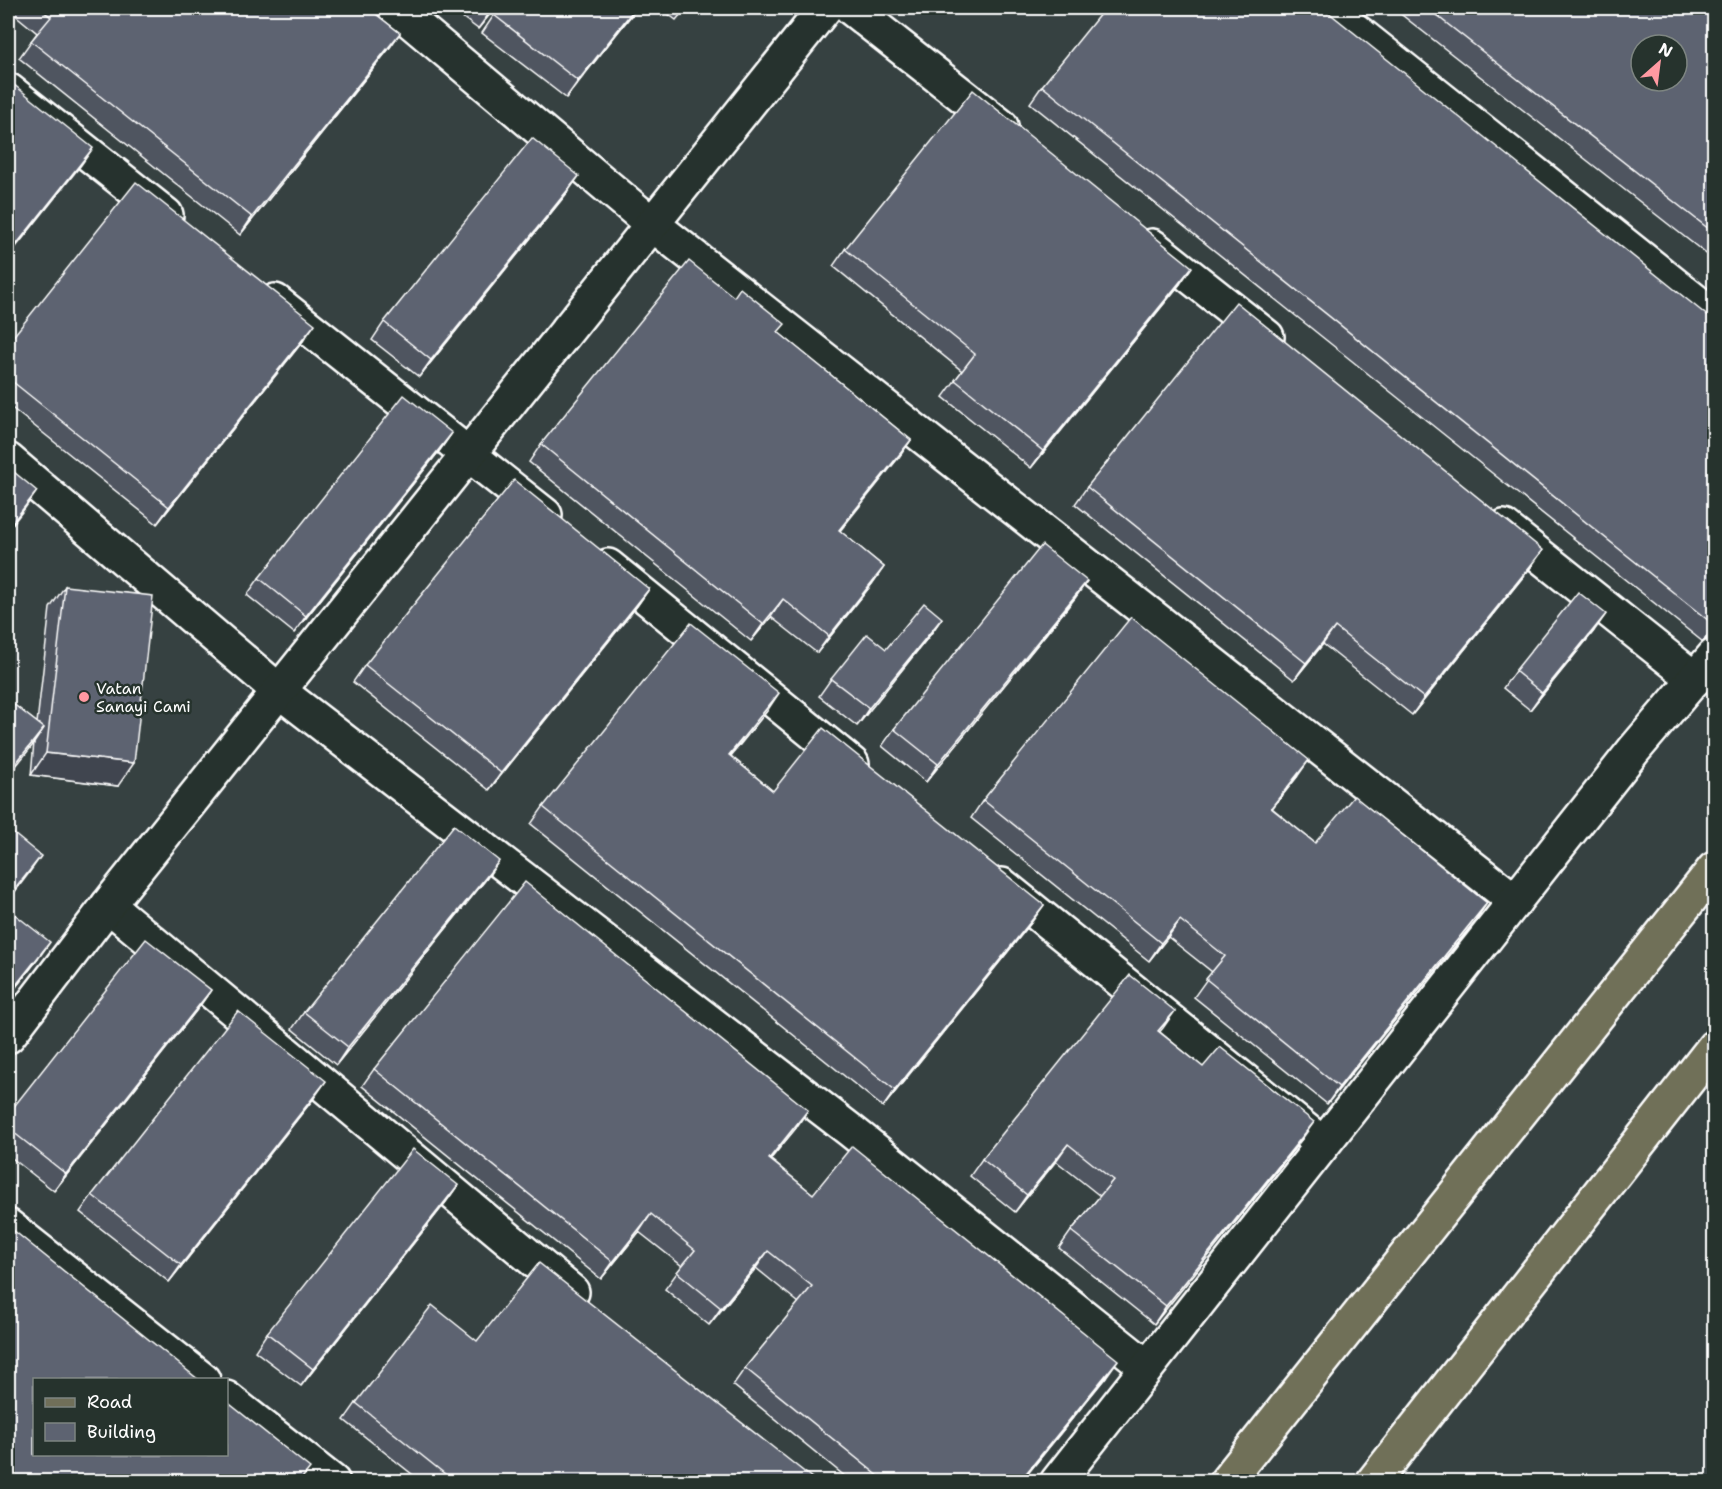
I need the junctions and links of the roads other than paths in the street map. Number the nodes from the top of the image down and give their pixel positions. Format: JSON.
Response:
{"nodes":[{"id":1,"x":395,"y":8,"type":"edge"},
{"id":2,"x":825,"y":8,"type":"edge"},
{"id":3,"x":851,"y":8,"type":"edge"},
{"id":4,"x":1327,"y":8,"type":"edge"},
{"id":5,"x":8,"y":90,"type":"edge"},
{"id":6,"x":1027,"y":146,"type":"edge"},
{"id":7,"x":652,"y":224,"type":"junction"},
{"id":8,"x":1128,"y":226,"type":"edge"},
{"id":9,"x":186,"y":231,"type":"edge"},
{"id":10,"x":252,"y":283,"type":"edge"},
{"id":11,"x":1714,"y":316,"type":"edge"},
{"id":12,"x":1286,"y":352,"type":"edge"},
{"id":13,"x":469,"y":453,"type":"junction"},
{"id":14,"x":8,"y":460,"type":"edge"},
{"id":15,"x":1481,"y":508,"type":"edge"},
{"id":16,"x":1705,"y":667,"type":"edge"},
{"id":17,"x":279,"y":691,"type":"junction"},
{"id":18,"x":871,"y":780,"type":"edge"},
{"id":19,"x":982,"y":869,"type":"edge"},
{"id":20,"x":1714,"y":869,"type":"edge"},
{"id":21,"x":1515,"y":901,"type":"junction"},
{"id":22,"x":108,"y":905,"type":"junction"},
{"id":23,"x":8,"y":1036,"type":"edge"},
{"id":24,"x":1714,"y":1047,"type":"edge"},
{"id":25,"x":1323,"y":1144,"type":"junction"},
{"id":26,"x":8,"y":1226,"type":"edge"},
{"id":27,"x":595,"y":1311,"type":"edge"},
{"id":28,"x":1148,"y":1367,"type":"junction"},
{"id":29,"x":200,"y":1378,"type":"edge"},
{"id":30,"x":228,"y":1400,"type":"edge"},
{"id":31,"x":333,"y":1482,"type":"edge"},
{"id":32,"x":1057,"y":1482,"type":"edge"},
{"id":33,"x":1226,"y":1482,"type":"edge"},
{"id":34,"x":1373,"y":1482,"type":"edge"}],
"edges":[{"from":1,"to":7,"type":"street"},
{"from":2,"to":7,"type":"street"},
{"from":3,"to":6,"type":"street"},
{"from":4,"to":11,"type":"street"},
{"from":5,"to":9,"type":"street"},
{"from":7,"to":13,"type":"street"},
{"from":7,"to":21,"type":"street"},
{"from":8,"to":12,"type":"street"},
{"from":10,"to":13,"type":"street"},
{"from":13,"to":17,"type":"street"},
{"from":13,"to":18,"type":"street"},
{"from":14,"to":17,"type":"street"},
{"from":15,"to":16,"type":"street"},
{"from":16,"to":21,"type":"street"},
{"from":17,"to":22,"type":"street"},
{"from":17,"to":28,"type":"street"},
{"from":19,"to":25,"type":"street"},
{"from":20,"to":33,"type":"main road"},
{"from":21,"to":25,"type":"street"},
{"from":22,"to":23,"type":"street"},
{"from":22,"to":27,"type":"street"},
{"from":24,"to":34,"type":"main road"},
{"from":25,"to":28,"type":"street"},
{"from":26,"to":29,"type":"street"},
{"from":28,"to":32,"type":"street"},
{"from":30,"to":31,"type":"street"}]}
